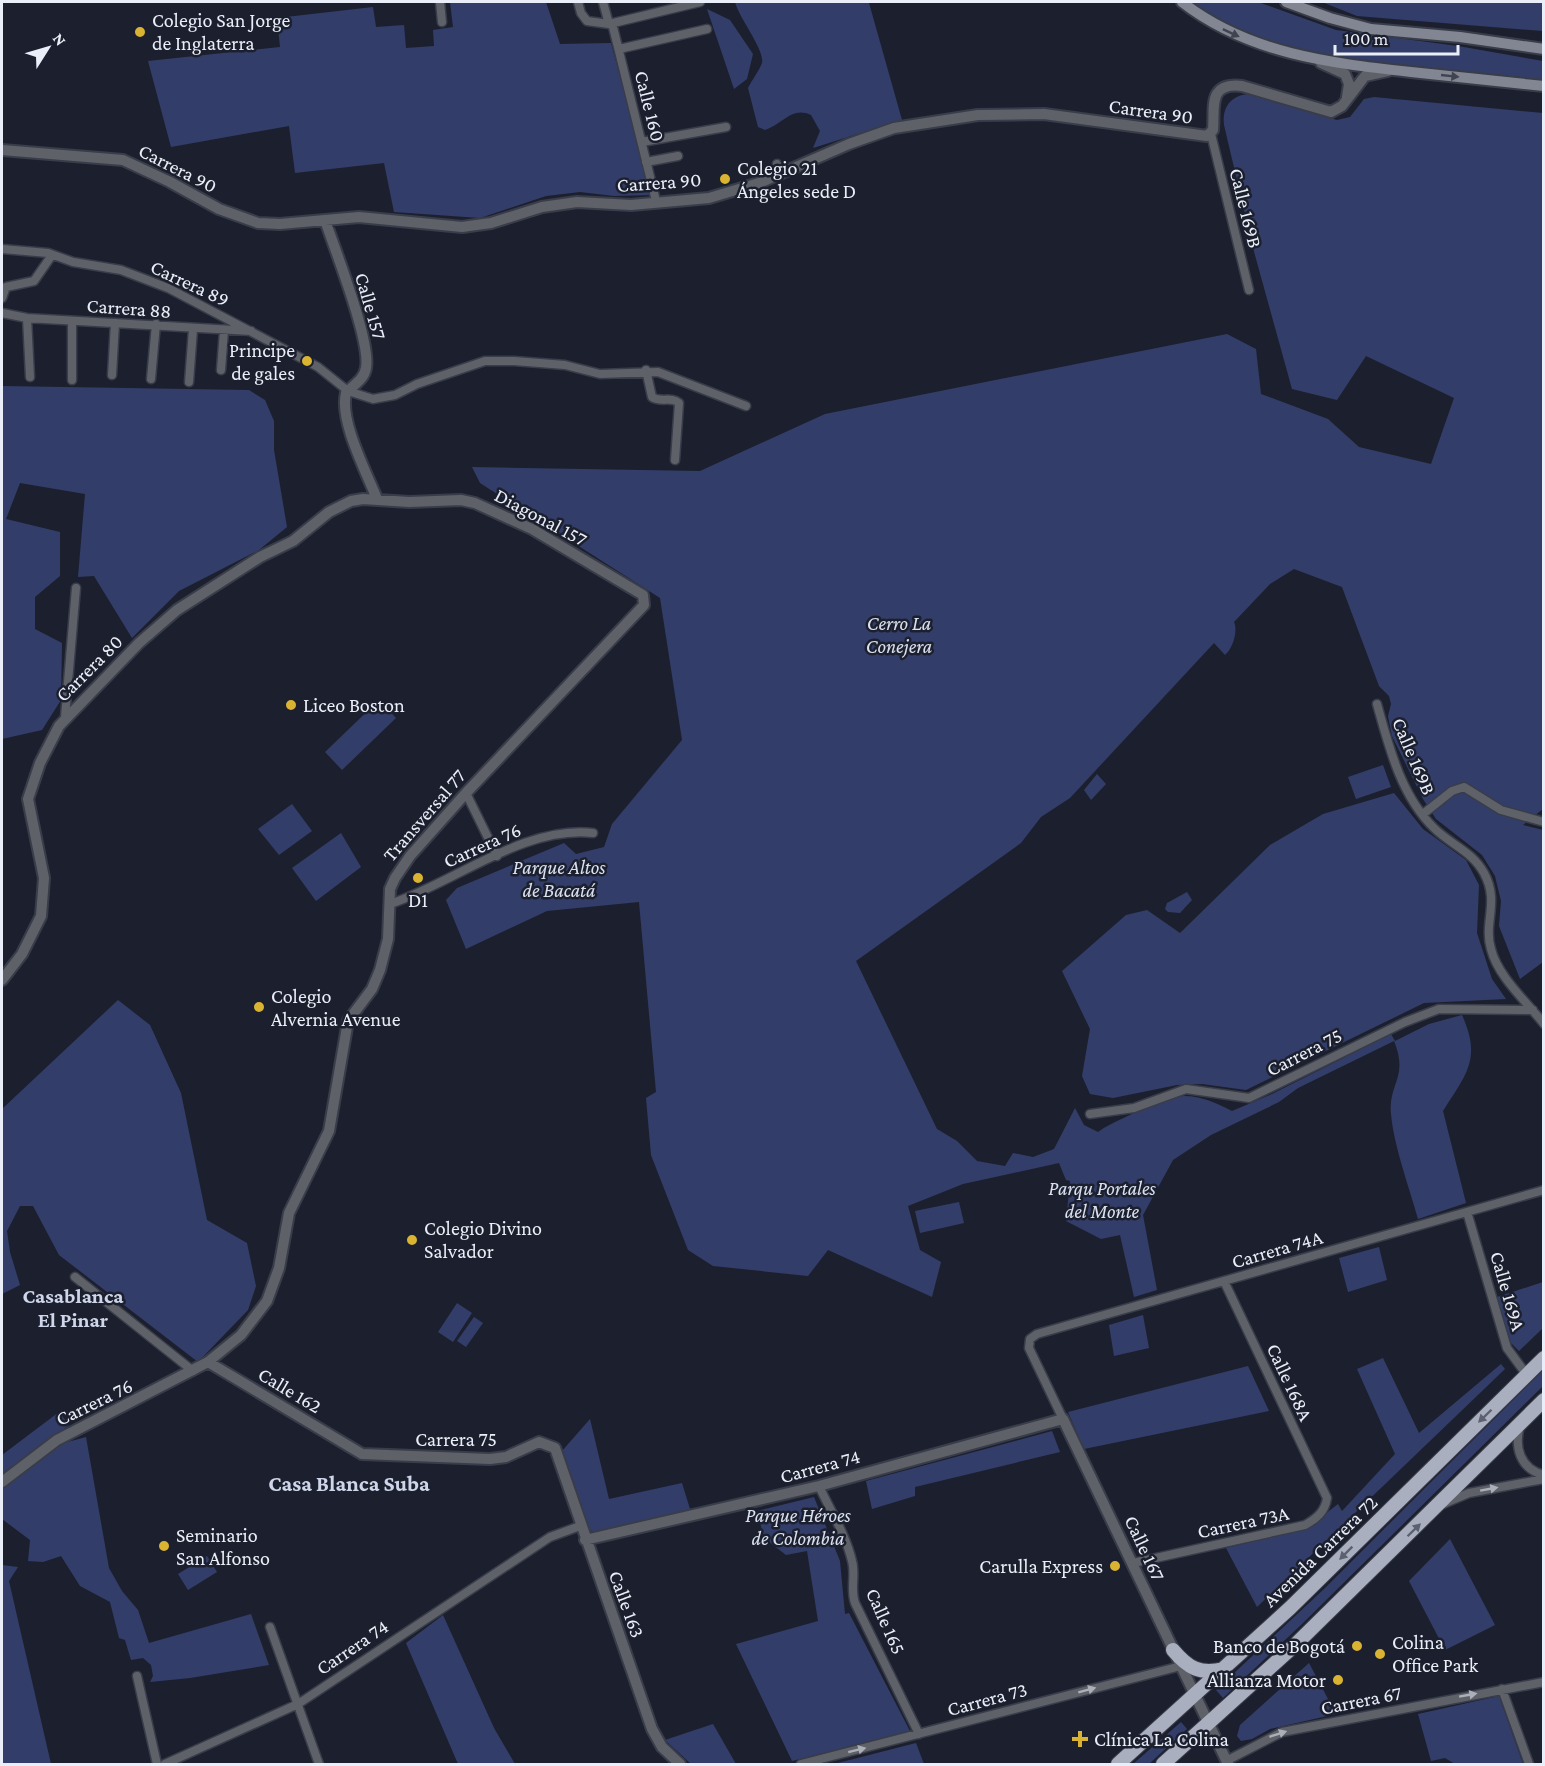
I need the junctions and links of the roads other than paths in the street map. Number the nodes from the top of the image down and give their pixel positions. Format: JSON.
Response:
{"nodes":[{"id":1,"x":440,"y":2,"type":"edge"},
{"id":2,"x":578,"y":2,"type":"edge"},
{"id":3,"x":603,"y":2,"type":"edge"},
{"id":4,"x":654,"y":2,"type":"edge"},
{"id":5,"x":699,"y":2,"type":"edge"},
{"id":6,"x":1182,"y":2,"type":"edge"},
{"id":7,"x":1286,"y":2,"type":"edge"},
{"id":8,"x":657,"y":13,"type":"junction"},
{"id":9,"x":442,"y":21,"type":"dead end"},
{"id":10,"x":610,"y":24,"type":"junction"},
{"id":11,"x":707,"y":29,"type":"dead end"},
{"id":12,"x":618,"y":49,"type":"junction"},
{"id":13,"x":1544,"y":50,"type":"edge"},
{"id":14,"x":1310,"y":59,"type":"junction"},
{"id":15,"x":1392,"y":70,"type":"junction"},
{"id":16,"x":1544,"y":86,"type":"edge"},
{"id":17,"x":1347,"y":99,"type":"junction"},
{"id":18,"x":726,"y":126,"type":"dead end"},
{"id":19,"x":1210,"y":134,"type":"junction"},
{"id":20,"x":642,"y":142,"type":"junction"},
{"id":21,"x":2,"y":150,"type":"edge"},
{"id":22,"x":678,"y":156,"type":"dead end"},
{"id":23,"x":646,"y":162,"type":"junction"},
{"id":24,"x":655,"y":197,"type":"dead end"},
{"id":25,"x":325,"y":220,"type":"junction"},
{"id":26,"x":2,"y":249,"type":"edge"},
{"id":27,"x":52,"y":255,"type":"junction"},
{"id":28,"x":1249,"y":290,"type":"dead end"},
{"id":29,"x":2,"y":298,"type":"edge"},
{"id":30,"x":2,"y":313,"type":"edge"},
{"id":31,"x":27,"y":318,"type":"junction"},
{"id":32,"x":72,"y":321,"type":"junction"},
{"id":33,"x":115,"y":323,"type":"junction"},
{"id":34,"x":156,"y":324,"type":"junction"},
{"id":35,"x":193,"y":329,"type":"junction"},
{"id":36,"x":224,"y":330,"type":"junction"},
{"id":37,"x":254,"y":332,"type":"junction"},
{"id":38,"x":221,"y":370,"type":"dead end"},
{"id":39,"x":646,"y":370,"type":"junction"},
{"id":40,"x":112,"y":375,"type":"dead end"},
{"id":41,"x":30,"y":377,"type":"dead end"},
{"id":42,"x":151,"y":379,"type":"dead end"},
{"id":43,"x":72,"y":380,"type":"dead end"},
{"id":44,"x":189,"y":382,"type":"dead end"},
{"id":45,"x":348,"y":391,"type":"junction"},
{"id":46,"x":746,"y":406,"type":"dead end"},
{"id":47,"x":675,"y":460,"type":"dead end"},
{"id":48,"x":377,"y":499,"type":"junction"},
{"id":49,"x":76,"y":588,"type":"dead end"},
{"id":50,"x":643,"y":595,"type":"joint"},
{"id":51,"x":1377,"y":704,"type":"dead end"},
{"id":52,"x":66,"y":717,"type":"junction"},
{"id":53,"x":466,"y":793,"type":"junction"},
{"id":54,"x":1423,"y":814,"type":"junction"},
{"id":55,"x":1544,"y":822,"type":"edge"},
{"id":56,"x":593,"y":833,"type":"dead end"},
{"id":57,"x":497,"y":856,"type":"junction"},
{"id":58,"x":390,"y":904,"type":"junction"},
{"id":59,"x":2,"y":980,"type":"edge"},
{"id":60,"x":1533,"y":1010,"type":"junction"},
{"id":61,"x":1544,"y":1024,"type":"edge"},
{"id":62,"x":1090,"y":1114,"type":"dead end"},
{"id":63,"x":1544,"y":1190,"type":"edge"},
{"id":64,"x":1467,"y":1212,"type":"junction"},
{"id":65,"x":75,"y":1277,"type":"dead end"},
{"id":66,"x":1224,"y":1281,"type":"junction"},
{"id":67,"x":1029,"y":1348,"type":"joint"},
{"id":68,"x":1544,"y":1359,"type":"edge"},
{"id":69,"x":208,"y":1362,"type":"junction"},
{"id":70,"x":194,"y":1371,"type":"junction"},
{"id":71,"x":1527,"y":1376,"type":"junction"},
{"id":72,"x":1544,"y":1400,"type":"edge"},
{"id":73,"x":1063,"y":1419,"type":"junction"},
{"id":74,"x":1521,"y":1422,"type":"junction"},
{"id":75,"x":555,"y":1448,"type":"joint"},
{"id":76,"x":352,"y":1451,"type":"joint"},
{"id":77,"x":1544,"y":1477,"type":"edge"},
{"id":78,"x":2,"y":1482,"type":"edge"},
{"id":79,"x":819,"y":1486,"type":"junction"},
{"id":80,"x":1327,"y":1498,"type":"joint"},
{"id":81,"x":1437,"y":1507,"type":"junction"},
{"id":82,"x":580,"y":1526,"type":"junction"},
{"id":83,"x":585,"y":1540,"type":"junction"},
{"id":84,"x":1153,"y":1559,"type":"junction"},
{"id":85,"x":1133,"y":1563,"type":"junction"},
{"id":86,"x":1141,"y":1580,"type":"junction"},
{"id":87,"x":270,"y":1627,"type":"dead end"},
{"id":88,"x":1173,"y":1650,"type":"junction"},
{"id":89,"x":1181,"y":1666,"type":"junction"},
{"id":90,"x":1224,"y":1669,"type":"junction"},
{"id":91,"x":137,"y":1676,"type":"dead end"},
{"id":92,"x":1544,"y":1682,"type":"edge"},
{"id":93,"x":1502,"y":1689,"type":"junction"},
{"id":94,"x":1195,"y":1695,"type":"junction"},
{"id":95,"x":298,"y":1704,"type":"junction"},
{"id":96,"x":1208,"y":1724,"type":"junction"},
{"id":97,"x":919,"y":1734,"type":"junction"},
{"id":98,"x":675,"y":1762,"type":"edge"},
{"id":99,"x":1227,"y":1763,"type":"edge"},
{"id":100,"x":157,"y":1764,"type":"edge"},
{"id":101,"x":165,"y":1764,"type":"edge"},
{"id":102,"x":319,"y":1764,"type":"edge"},
{"id":103,"x":801,"y":1764,"type":"edge"},
{"id":104,"x":1118,"y":1764,"type":"edge"},
{"id":105,"x":1163,"y":1764,"type":"edge"},
{"id":106,"x":1528,"y":1764,"type":"edge"}],
"edges":[{"from":1,"to":9,"type":"street"},
{"from":2,"to":10,"type":"street"},
{"from":3,"to":10,"type":"street","name":"Calle 160"},
{"from":4,"to":8,"type":"street"},
{"from":5,"to":8,"type":"street"},
{"from":6,"to":14,"type":"main road","one_way":true},
{"from":7,"to":13,"type":"main road"},
{"from":8,"to":10,"type":"street"},
{"from":10,"to":12,"type":"street","name":"Calle 160"},
{"from":11,"to":12,"type":"street"},
{"from":12,"to":20,"type":"street","name":"Calle 160"},
{"from":14,"to":15,"type":"main road"},
{"from":14,"to":17,"type":"street"},
{"from":15,"to":16,"type":"main road","one_way":true},
{"from":15,"to":17,"type":"street","name":"Carrera 90"},
{"from":17,"to":19,"type":"street","name":"Carrera 90"},
{"from":18,"to":20,"type":"street"},
{"from":19,"to":25,"type":"street","name":"Carrera 90"},
{"from":19,"to":28,"type":"street","name":"Calle 169B"},
{"from":20,"to":23,"type":"street","name":"Calle 160"},
{"from":21,"to":25,"type":"street","name":"Carrera 90"},
{"from":22,"to":23,"type":"street"},
{"from":23,"to":24,"type":"street","name":"Calle 160"},
{"from":25,"to":45,"type":"street","name":"Calle 157"},
{"from":26,"to":27,"type":"street","name":"Carrera 89"},
{"from":27,"to":29,"type":"street"},
{"from":27,"to":37,"type":"street","name":"Carrera 89"},
{"from":30,"to":31,"type":"street","name":"Carrera 88"},
{"from":31,"to":32,"type":"street","name":"Carrera 88"},
{"from":31,"to":41,"type":"street"},
{"from":32,"to":33,"type":"street","name":"Carrera 88"},
{"from":32,"to":43,"type":"street"},
{"from":33,"to":34,"type":"street","name":"Carrera 88"},
{"from":33,"to":40,"type":"street"},
{"from":34,"to":35,"type":"street","name":"Carrera 88"},
{"from":34,"to":42,"type":"street"},
{"from":35,"to":36,"type":"street","name":"Carrera 88"},
{"from":35,"to":44,"type":"street"},
{"from":36,"to":37,"type":"street","name":"Carrera 88"},
{"from":36,"to":38,"type":"street"},
{"from":37,"to":45,"type":"street","name":"Carrera 89"},
{"from":39,"to":45,"type":"street"},
{"from":39,"to":46,"type":"street"},
{"from":39,"to":47,"type":"street"},
{"from":45,"to":48,"type":"street"},
{"from":48,"to":50,"type":"street","name":"Diagonal 157"},
{"from":48,"to":52,"type":"street","name":"Carrera 80"},
{"from":49,"to":52,"type":"street"},
{"from":50,"to":53,"type":"street","name":"Transversal 77"},
{"from":51,"to":54,"type":"street","name":"Calle 169B"},
{"from":52,"to":59,"type":"street","name":"Carrera 80"},
{"from":53,"to":57,"type":"street"},
{"from":53,"to":58,"type":"street","name":"Transversal 77"},
{"from":54,"to":55,"type":"street"},
{"from":54,"to":60,"type":"street","name":"Calle 169B"},
{"from":56,"to":57,"type":"street","name":"Carrera 76"},
{"from":57,"to":58,"type":"street","name":"Carrera 76"},
{"from":58,"to":69,"type":"street","name":"Transversal 77"},
{"from":60,"to":61,"type":"street","name":"Calle 169B"},
{"from":60,"to":62,"type":"street","name":"Carrera 75"},
{"from":63,"to":64,"type":"street","name":"Carrera 74A"},
{"from":64,"to":66,"type":"street","name":"Carrera 74A"},
{"from":64,"to":71,"type":"street","name":"Calle 169A"},
{"from":65,"to":70,"type":"street"},
{"from":66,"to":67,"type":"street","name":"Carrera 74A"},
{"from":66,"to":80,"type":"street","name":"Calle 168A"},
{"from":67,"to":73,"type":"street","name":"Calle 167"},
{"from":68,"to":71,"type":"highway","name":"Avenida Carrera 72"},
{"from":69,"to":70,"type":"street","name":"Carrera 76"},
{"from":69,"to":76,"type":"street","name":"Calle 162"},
{"from":70,"to":78,"type":"street","name":"Carrera 76"},
{"from":71,"to":90,"type":"highway","name":"Avenida Carrera 72","one_way":true},
{"from":72,"to":74,"type":"highway"},
{"from":73,"to":79,"type":"street","name":"Carrera 74"},
{"from":73,"to":85,"type":"street","name":"Calle 167"},
{"from":74,"to":77,"type":"street"},
{"from":74,"to":81,"type":"highway"},
{"from":75,"to":76,"type":"street","name":"Carrera 75"},
{"from":75,"to":82,"type":"street","name":"Calle 163"},
{"from":81,"to":77,"type":"street","one_way":true},
{"from":79,"to":83,"type":"street","name":"Carrera 74"},
{"from":79,"to":97,"type":"street","name":"Calle 165"},
{"from":80,"to":84,"type":"street","name":"Carrera 73A"},
{"from":96,"to":81,"type":"highway","one_way":true},
{"from":82,"to":83,"type":"street","name":"Calle 163"},
{"from":82,"to":95,"type":"street","name":"Carrera 74"},
{"from":83,"to":98,"type":"street","name":"Calle 163"},
{"from":84,"to":85,"type":"street","name":"Carrera 73A"},
{"from":84,"to":86,"type":"street"},
{"from":85,"to":86,"type":"street","name":"Calle 167"},
{"from":86,"to":88,"type":"street","name":"Calle 167"},
{"from":87,"to":95,"type":"street"},
{"from":88,"to":89,"type":"street","name":"Calle 167"},
{"from":88,"to":90,"type":"highway"},
{"from":89,"to":94,"type":"street","name":"Calle 167"},
{"from":97,"to":89,"type":"street","name":"Carrera 73","one_way":true},
{"from":90,"to":94,"type":"highway","name":"Avenida Carrera 72"},
{"from":91,"to":100,"type":"street"},
{"from":92,"to":93,"type":"street","name":"Carrera 67"},
{"from":99,"to":93,"type":"street","name":"Carrera 67","one_way":true},
{"from":93,"to":106,"type":"street"},
{"from":94,"to":96,"type":"street","name":"Calle 167"},
{"from":94,"to":104,"type":"highway","name":"Avenida Carrera 72"},
{"from":95,"to":101,"type":"street","name":"Carrera 74"},
{"from":95,"to":102,"type":"street"},
{"from":96,"to":99,"type":"street","name":"Calle 167"},
{"from":96,"to":105,"type":"highway"},
{"from":103,"to":97,"type":"street","name":"Carrera 73","one_way":true}]}
